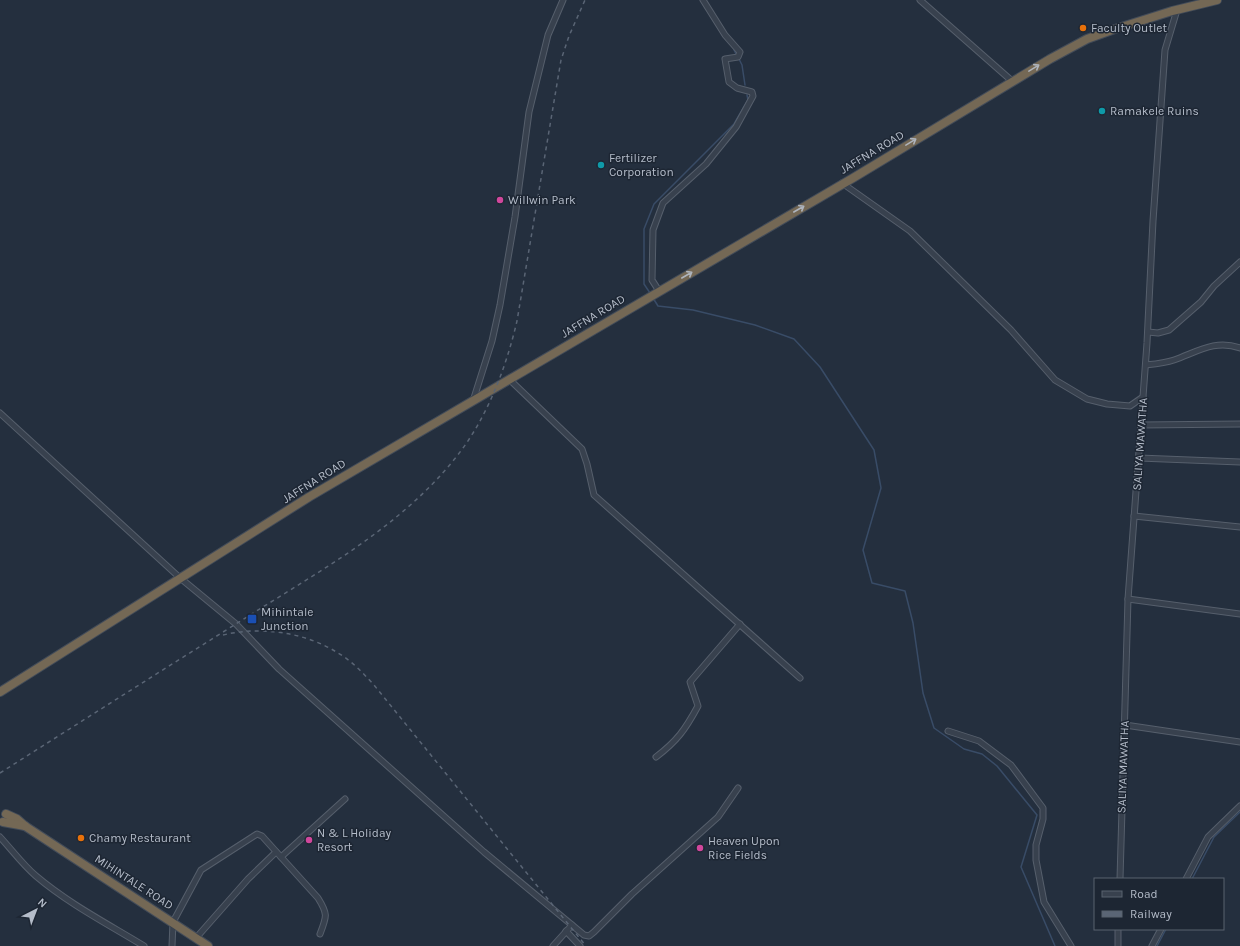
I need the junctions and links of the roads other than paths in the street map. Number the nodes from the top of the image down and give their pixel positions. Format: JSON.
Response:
{"nodes":[{"id":1,"x":563,"y":0,"type":"edge"},
{"id":2,"x":703,"y":0,"type":"edge"},
{"id":3,"x":920,"y":0,"type":"edge"},
{"id":4,"x":1217,"y":0,"type":"edge"},
{"id":5,"x":1177,"y":10,"type":"junction"},
{"id":6,"x":1012,"y":81,"type":"junction"},
{"id":7,"x":842,"y":184,"type":"junction"},
{"id":8,"x":1240,"y":262,"type":"edge"},
{"id":9,"x":653,"y":294,"type":"junction"},
{"id":10,"x":1148,"y":332,"type":"junction"},
{"id":11,"x":1240,"y":348,"type":"edge"},
{"id":12,"x":1146,"y":365,"type":"junction"},
{"id":13,"x":510,"y":379,"type":"junction"},
{"id":14,"x":1143,"y":397,"type":"junction"},
{"id":15,"x":472,"y":401,"type":"junction"},
{"id":16,"x":0,"y":413,"type":"edge"},
{"id":17,"x":1240,"y":424,"type":"edge"},
{"id":18,"x":1141,"y":425,"type":"junction"},
{"id":19,"x":1139,"y":458,"type":"junction"},
{"id":20,"x":1240,"y":462,"type":"edge"},
{"id":21,"x":1134,"y":516,"type":"junction"},
{"id":22,"x":1240,"y":527,"type":"edge"},
{"id":23,"x":179,"y":577,"type":"junction"},
{"id":24,"x":1128,"y":599,"type":"junction"},
{"id":25,"x":1240,"y":614,"type":"edge"},
{"id":26,"x":740,"y":624,"type":"junction"},
{"id":27,"x":800,"y":678,"type":"dead end"},
{"id":28,"x":0,"y":692,"type":"edge"},
{"id":29,"x":1124,"y":725,"type":"junction"},
{"id":30,"x":948,"y":731,"type":"dead end"},
{"id":31,"x":1240,"y":742,"type":"edge"},
{"id":32,"x":656,"y":757,"type":"dead end"},
{"id":33,"x":738,"y":788,"type":"dead end"},
{"id":34,"x":345,"y":799,"type":"dead end"},
{"id":35,"x":1240,"y":806,"type":"edge"},
{"id":36,"x":2,"y":819,"type":"edge"},
{"id":37,"x":0,"y":838,"type":"edge"},
{"id":38,"x":276,"y":852,"type":"junction"},
{"id":39,"x":281,"y":857,"type":"junction"},
{"id":40,"x":1120,"y":878,"type":"edge"},
{"id":41,"x":1187,"y":878,"type":"edge"},
{"id":42,"x":173,"y":922,"type":"junction"},
{"id":43,"x":572,"y":925,"type":"junction"},
{"id":44,"x":1118,"y":930,"type":"edge"},
{"id":45,"x":1160,"y":930,"type":"edge"},
{"id":46,"x":566,"y":931,"type":"junction"},
{"id":47,"x":320,"y":934,"type":"dead end"},
{"id":48,"x":196,"y":938,"type":"junction"},
{"id":49,"x":144,"y":946,"type":"edge"},
{"id":50,"x":172,"y":946,"type":"edge"},
{"id":51,"x":208,"y":946,"type":"edge"},
{"id":52,"x":553,"y":946,"type":"edge"},
{"id":53,"x":580,"y":946,"type":"edge"},
{"id":54,"x":1070,"y":946,"type":"edge"},
{"id":55,"x":1118,"y":946,"type":"edge"},
{"id":56,"x":1152,"y":946,"type":"edge"}],
"edges":[{"from":1,"to":15,"type":"street"},
{"from":2,"to":9,"type":"street"},
{"from":3,"to":6,"type":"street"},
{"from":4,"to":5,"type":"highway","name":"JAFFNA ROAD"},
{"from":6,"to":5,"type":"highway","name":"JAFFNA ROAD","one_way":true},
{"from":5,"to":10,"type":"street","name":"SALIYA MAWATHA"},
{"from":7,"to":6,"type":"highway","name":"JAFFNA ROAD","one_way":true},
{"from":9,"to":7,"type":"highway","name":"JAFFNA ROAD","one_way":true},
{"from":7,"to":14,"type":"street"},
{"from":8,"to":10,"type":"street"},
{"from":9,"to":13,"type":"highway","name":"JAFFNA ROAD"},
{"from":10,"to":12,"type":"street","name":"SALIYA MAWATHA"},
{"from":11,"to":12,"type":"street"},
{"from":12,"to":14,"type":"street","name":"SALIYA MAWATHA"},
{"from":13,"to":15,"type":"highway","name":"JAFFNA ROAD"},
{"from":13,"to":26,"type":"street"},
{"from":14,"to":18,"type":"street","name":"SALIYA MAWATHA"},
{"from":15,"to":23,"type":"highway","name":"JAFFNA ROAD"},
{"from":16,"to":23,"type":"street"},
{"from":17,"to":18,"type":"street"},
{"from":18,"to":19,"type":"street","name":"SALIYA MAWATHA"},
{"from":19,"to":20,"type":"street"},
{"from":19,"to":21,"type":"street","name":"SALIYA MAWATHA"},
{"from":21,"to":22,"type":"street"},
{"from":21,"to":24,"type":"street","name":"SALIYA MAWATHA"},
{"from":23,"to":28,"type":"highway","name":"JAFFNA ROAD"},
{"from":23,"to":43,"type":"street"},
{"from":24,"to":25,"type":"street"},
{"from":24,"to":29,"type":"street","name":"SALIYA MAWATHA"},
{"from":26,"to":27,"type":"street"},
{"from":26,"to":32,"type":"street"},
{"from":29,"to":31,"type":"street"},
{"from":29,"to":40,"type":"street","name":"SALIYA MAWATHA"},
{"from":30,"to":54,"type":"street"},
{"from":33,"to":43,"type":"street"},
{"from":34,"to":39,"type":"street"},
{"from":35,"to":41,"type":"street"},
{"from":36,"to":42,"type":"highway","name":"MIHINTALE ROAD"},
{"from":37,"to":49,"type":"street"},
{"from":38,"to":39,"type":"street"},
{"from":38,"to":42,"type":"street"},
{"from":38,"to":48,"type":"street"},
{"from":39,"to":47,"type":"street"},
{"from":42,"to":48,"type":"highway","name":"MIHINTALE ROAD"},
{"from":42,"to":50,"type":"street"},
{"from":43,"to":46,"type":"street"},
{"from":44,"to":55,"type":"street"},
{"from":45,"to":56,"type":"street"},
{"from":46,"to":52,"type":"street"},
{"from":46,"to":53,"type":"street"},
{"from":48,"to":51,"type":"highway","name":"MIHINTALE ROAD"}]}
